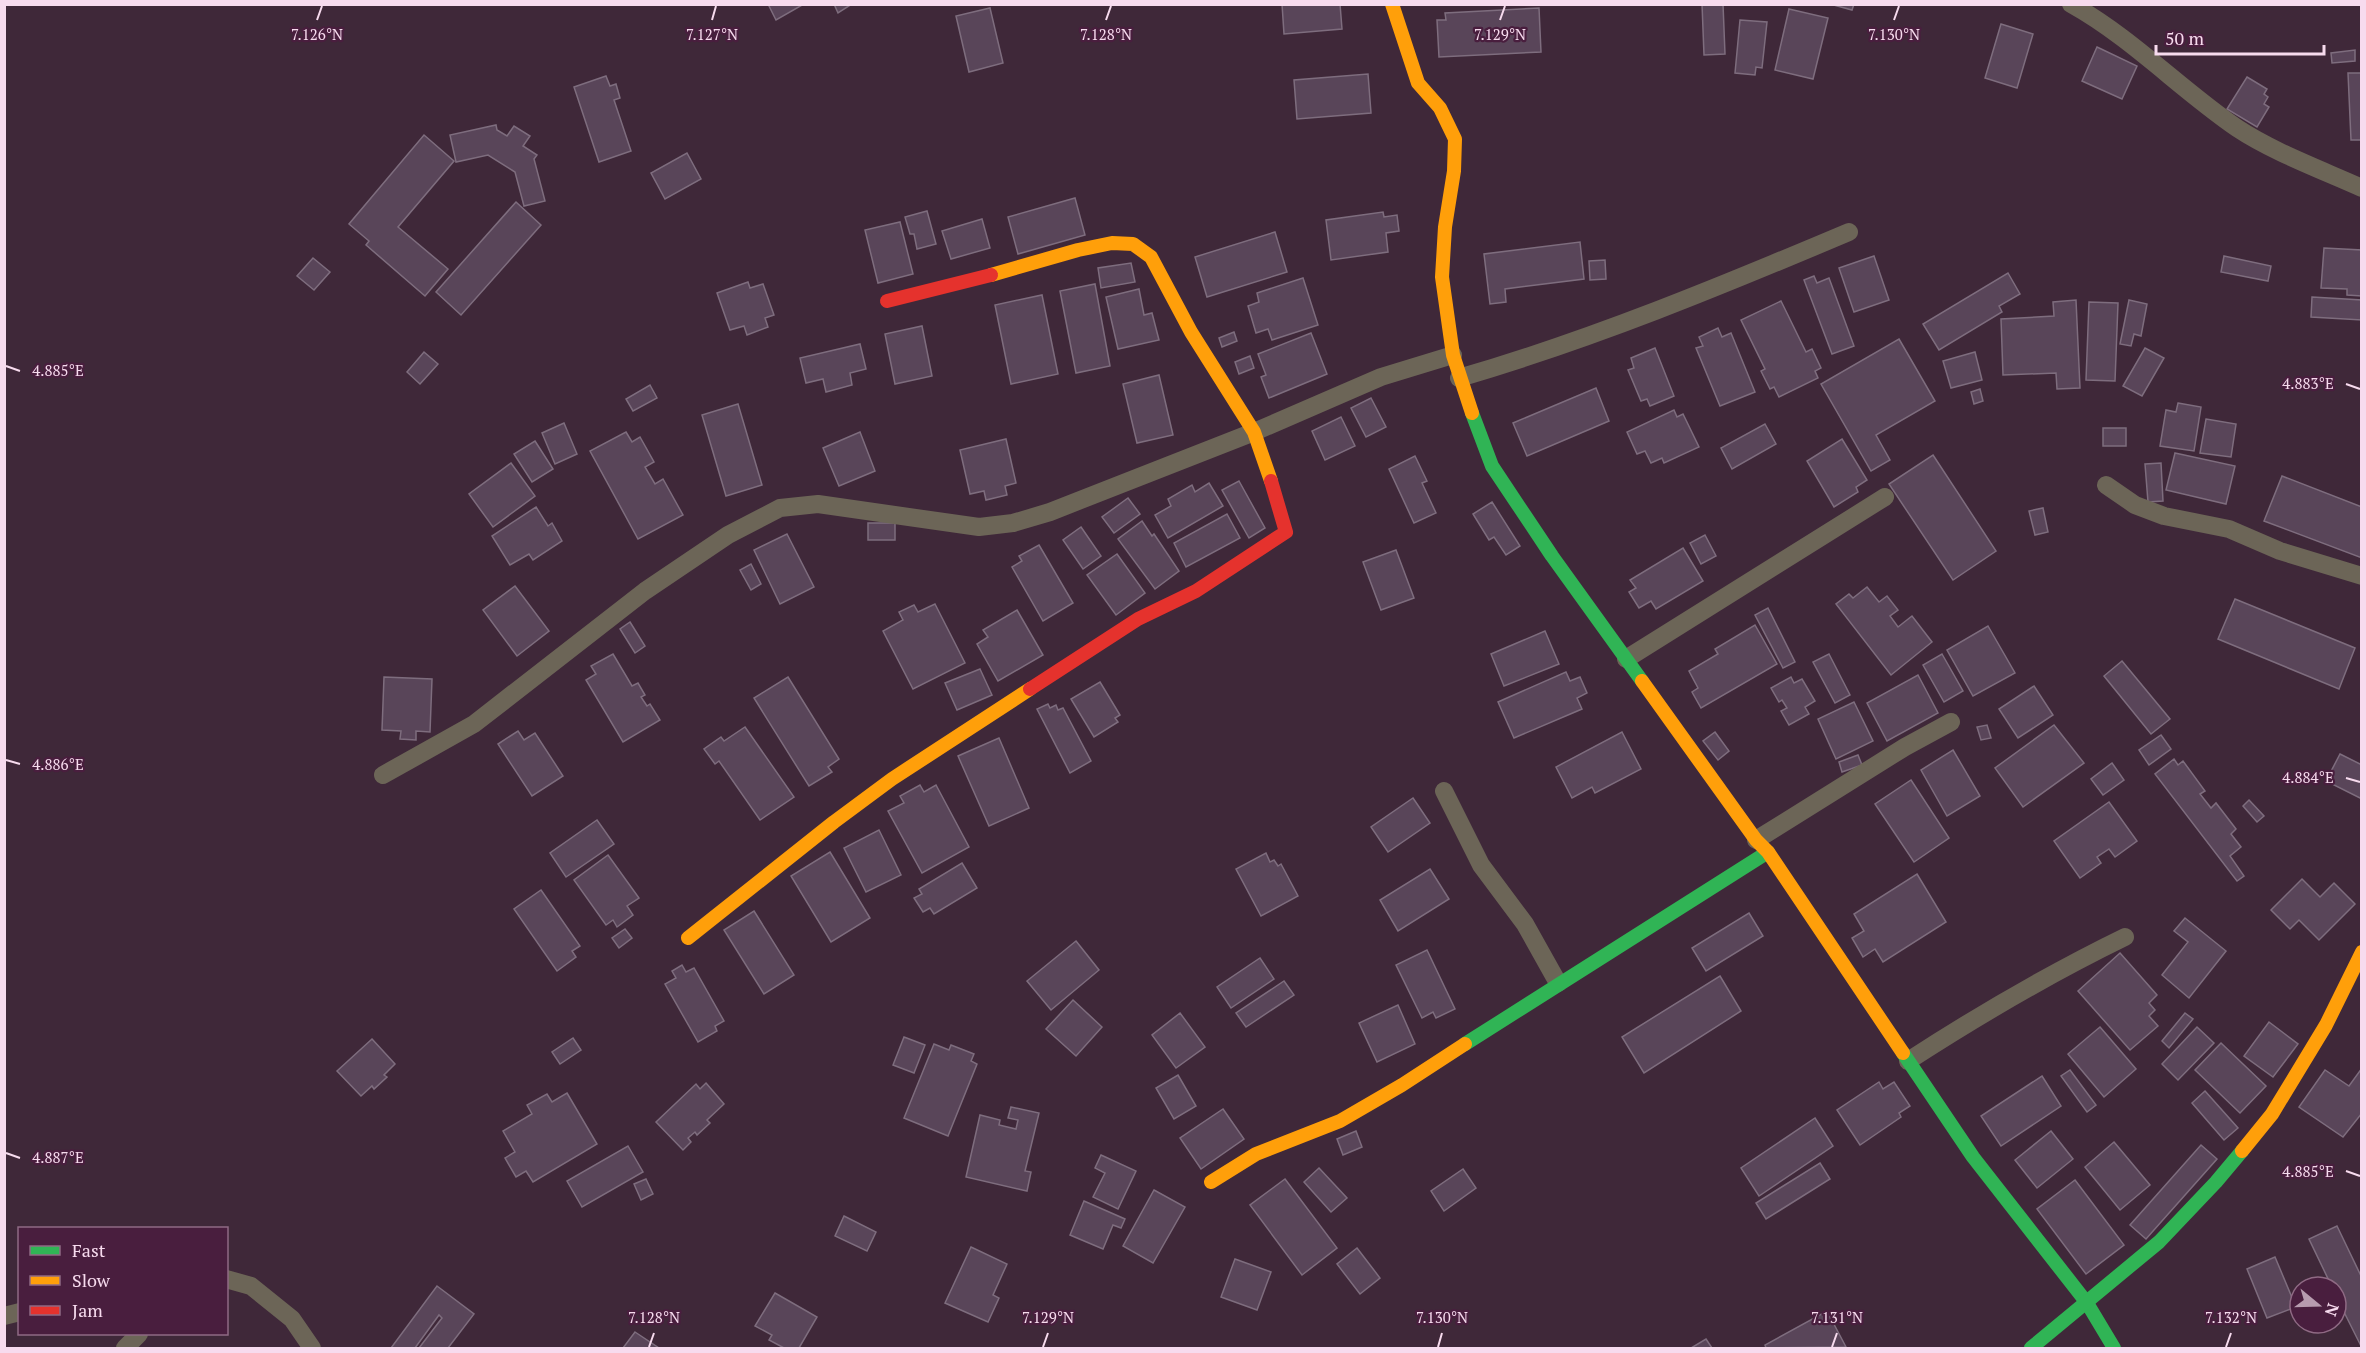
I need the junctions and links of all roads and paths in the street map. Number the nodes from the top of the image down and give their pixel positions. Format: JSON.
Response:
{"nodes":[{"id":1,"x":1392,"y":4,"type":"edge"},
{"id":2,"x":2070,"y":4,"type":"edge"},
{"id":3,"x":2361,"y":188,"type":"edge"},
{"id":4,"x":1849,"y":232,"type":"dead end"},
{"id":5,"x":887,"y":301,"type":"dead end"},
{"id":6,"x":1453,"y":355,"type":"junction"},
{"id":7,"x":1459,"y":378,"type":"junction"},
{"id":8,"x":1254,"y":432,"type":"junction"},
{"id":9,"x":2106,"y":485,"type":"dead end"},
{"id":10,"x":1885,"y":497,"type":"dead end"},
{"id":11,"x":2361,"y":576,"type":"edge"},
{"id":12,"x":1626,"y":659,"type":"junction"},
{"id":13,"x":1951,"y":722,"type":"dead end"},
{"id":14,"x":383,"y":776,"type":"dead end"},
{"id":15,"x":1444,"y":791,"type":"dead end"},
{"id":16,"x":1762,"y":846,"type":"junction"},
{"id":17,"x":2126,"y":937,"type":"dead end"},
{"id":18,"x":688,"y":938,"type":"dead end"},
{"id":19,"x":2361,"y":952,"type":"edge"},
{"id":20,"x":1558,"y":983,"type":"junction"},
{"id":21,"x":1908,"y":1061,"type":"junction"},
{"id":22,"x":1211,"y":1182,"type":"dead end"},
{"id":23,"x":228,"y":1280,"type":"edge"},
{"id":24,"x":2086,"y":1303,"type":"junction"},
{"id":25,"x":138,"y":1335,"type":"edge"},
{"id":26,"x":125,"y":1348,"type":"edge"},
{"id":27,"x":312,"y":1348,"type":"edge"},
{"id":28,"x":2031,"y":1348,"type":"edge"},
{"id":29,"x":2114,"y":1348,"type":"edge"}],
"edges":[{"from":1,"to":6,"type":"street"},
{"from":2,"to":3,"type":"street"},
{"from":4,"to":7,"type":"street"},
{"from":5,"to":8,"type":"street"},
{"from":6,"to":7,"type":"street"},
{"from":6,"to":8,"type":"street"},
{"from":7,"to":12,"type":"street"},
{"from":8,"to":14,"type":"street"},
{"from":8,"to":18,"type":"street"},
{"from":9,"to":11,"type":"street"},
{"from":10,"to":12,"type":"street"},
{"from":12,"to":16,"type":"street"},
{"from":13,"to":16,"type":"street"},
{"from":15,"to":20,"type":"street"},
{"from":16,"to":20,"type":"street"},
{"from":16,"to":21,"type":"street"},
{"from":17,"to":21,"type":"street"},
{"from":19,"to":24,"type":"street"},
{"from":20,"to":22,"type":"street"},
{"from":21,"to":24,"type":"street"},
{"from":23,"to":27,"type":"street"},
{"from":24,"to":28,"type":"street"},
{"from":24,"to":29,"type":"street"},
{"from":25,"to":26,"type":"street"}]}
